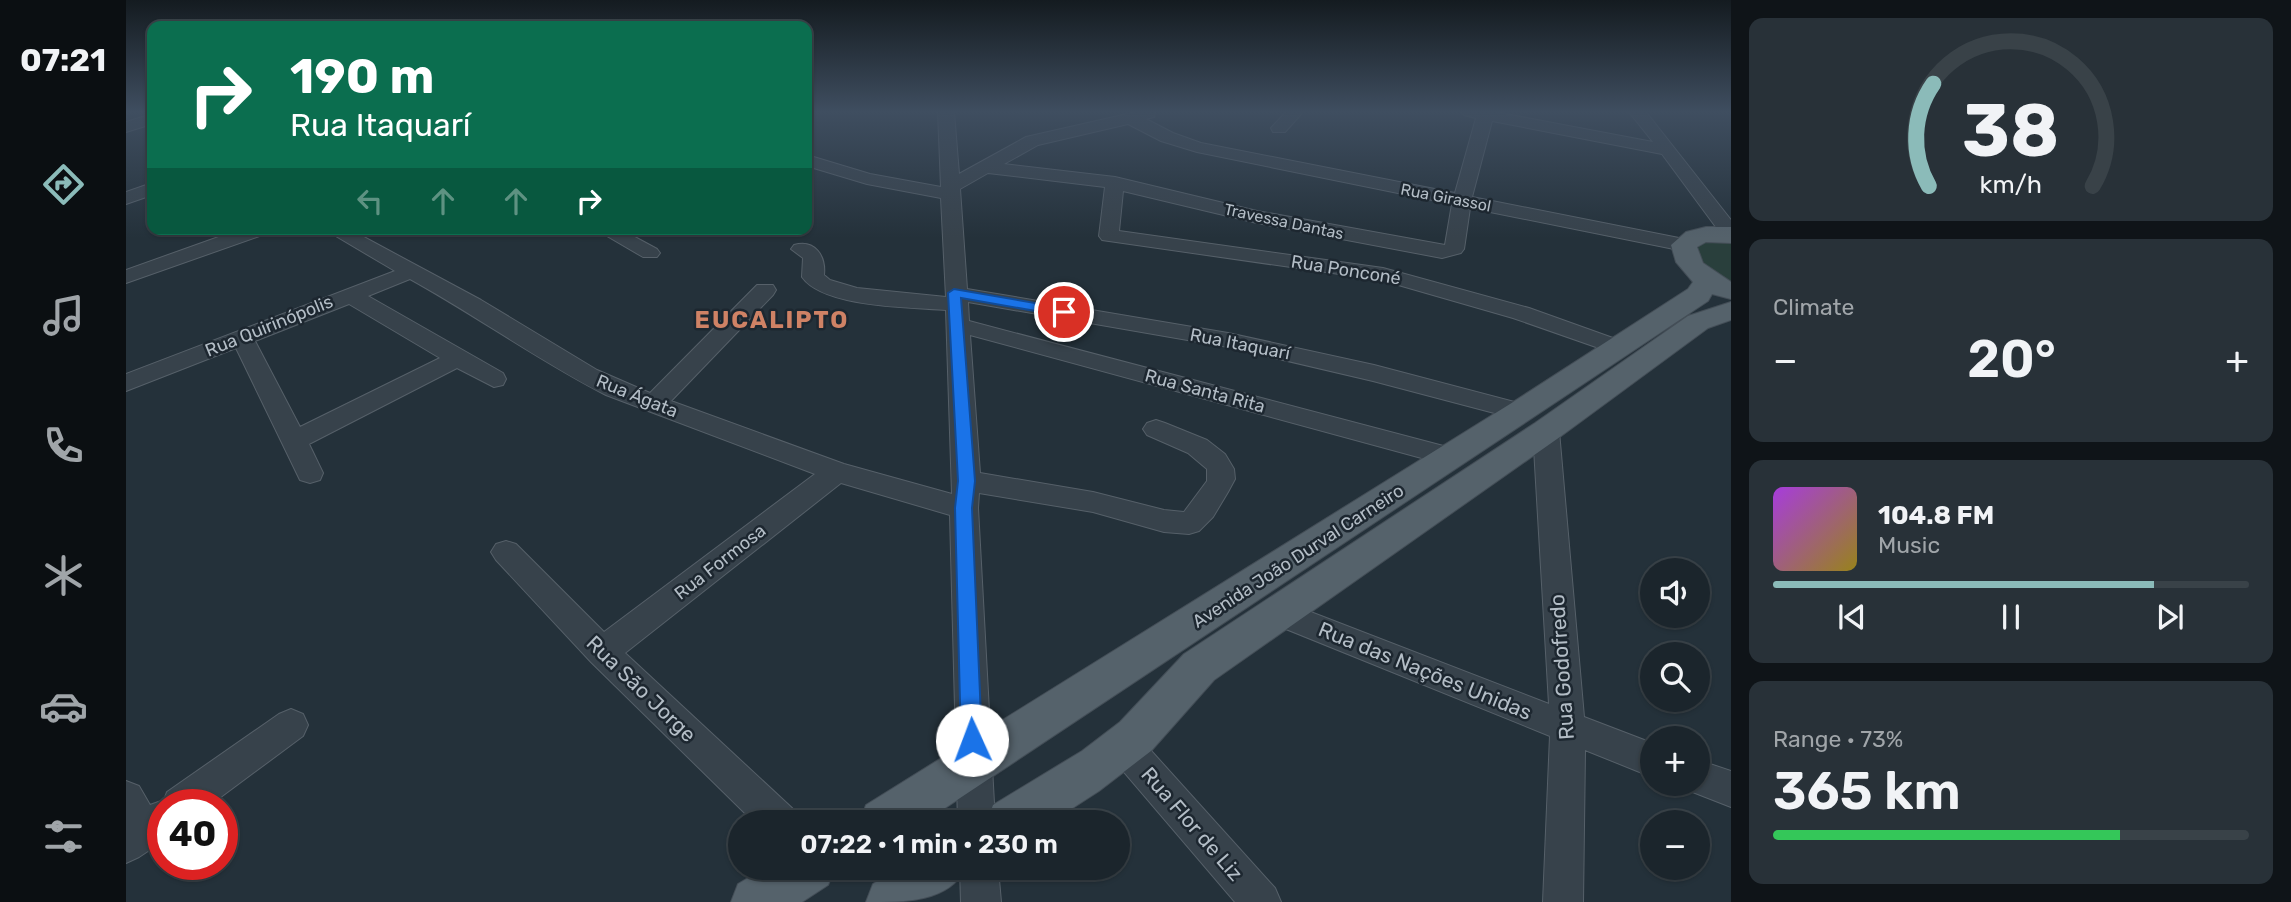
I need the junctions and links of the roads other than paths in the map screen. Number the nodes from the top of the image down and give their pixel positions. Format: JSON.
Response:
{"nodes":[{"id":1,"x":949,"y":154,"type":"edge"},
{"id":2,"x":1005,"y":154,"type":"edge"},
{"id":3,"x":1232,"y":154,"type":"edge"},
{"id":4,"x":1470,"y":154,"type":"edge"},
{"id":5,"x":1670,"y":154,"type":"edge"},
{"id":6,"x":812,"y":162,"type":"edge"},
{"id":7,"x":985,"y":167,"type":"junction"},
{"id":8,"x":1115,"y":183,"type":"junction"},
{"id":9,"x":147,"y":185,"type":"edge"},
{"id":10,"x":147,"y":187,"type":"edge"},
{"id":11,"x":126,"y":190,"type":"edge"},
{"id":12,"x":951,"y":190,"type":"junction"},
{"id":13,"x":126,"y":198,"type":"edge"},
{"id":14,"x":1462,"y":200,"type":"junction"},
{"id":15,"x":1731,"y":234,"type":"edge"},
{"id":16,"x":244,"y":235,"type":"edge"},
{"id":17,"x":345,"y":235,"type":"edge"},
{"id":18,"x":616,"y":235,"type":"edge"},
{"id":19,"x":1684,"y":245,"type":"junction"},
{"id":20,"x":801,"y":249,"type":"dead end"},
{"id":21,"x":650,"y":253,"type":"dead end"},
{"id":22,"x":413,"y":271,"type":"junction"},
{"id":23,"x":126,"y":277,"type":"edge"},
{"id":24,"x":1719,"y":287,"type":"edge"},
{"id":25,"x":765,"y":290,"type":"dead end"},
{"id":26,"x":350,"y":295,"type":"junction"},
{"id":27,"x":956,"y":307,"type":"junction"},
{"id":28,"x":1731,"y":310,"type":"edge"},
{"id":29,"x":242,"y":337,"type":"junction"},
{"id":30,"x":1616,"y":347,"type":"junction"},
{"id":31,"x":458,"y":358,"type":"junction"},
{"id":32,"x":494,"y":379,"type":"dead end"},
{"id":33,"x":126,"y":383,"type":"edge"},
{"id":34,"x":654,"y":404,"type":"junction"},
{"id":35,"x":1533,"y":422,"type":"junction"},
{"id":36,"x":1156,"y":429,"type":"dead end"},
{"id":37,"x":295,"y":440,"type":"junction"},
{"id":38,"x":1451,"y":457,"type":"junction"},
{"id":39,"x":837,"y":472,"type":"junction"},
{"id":40,"x":310,"y":473,"type":"dead end"},
{"id":41,"x":965,"y":495,"type":"junction"},
{"id":42,"x":506,"y":552,"type":"dead end"},
{"id":43,"x":1277,"y":612,"type":"junction"},
{"id":44,"x":603,"y":652,"type":"junction"},
{"id":45,"x":291,"y":725,"type":"dead end"},
{"id":46,"x":1568,"y":728,"type":"junction"},
{"id":47,"x":1124,"y":746,"type":"junction"},
{"id":48,"x":1640,"y":755,"type":"edge"},
{"id":49,"x":972,"y":766,"type":"junction"},
{"id":50,"x":1710,"y":781,"type":"edge"},
{"id":51,"x":202,"y":789,"type":"edge"},
{"id":52,"x":1731,"y":789,"type":"edge"},
{"id":53,"x":126,"y":799,"type":"edge"},
{"id":54,"x":768,"y":810,"type":"edge"},
{"id":55,"x":902,"y":810,"type":"edge"},
{"id":56,"x":975,"y":810,"type":"edge"},
{"id":57,"x":1028,"y":810,"type":"edge"},
{"id":58,"x":144,"y":831,"type":"edge"},
{"id":59,"x":792,"y":880,"type":"edge"},
{"id":60,"x":924,"y":880,"type":"edge"},
{"id":61,"x":980,"y":880,"type":"edge"},
{"id":62,"x":756,"y":902,"type":"edge"},
{"id":63,"x":891,"y":902,"type":"edge"},
{"id":64,"x":981,"y":902,"type":"edge"},
{"id":65,"x":1261,"y":902,"type":"edge"},
{"id":66,"x":1563,"y":902,"type":"edge"}],
"edges":[{"from":1,"to":12,"type":"street"},
{"from":2,"to":7,"type":"street"},
{"from":3,"to":14,"type":"street","name":"Rua Girassol"},
{"from":4,"to":14,"type":"street"},
{"from":5,"to":15,"type":"street"},
{"from":6,"to":12,"type":"street"},
{"from":7,"to":8,"type":"street","name":"Travessa Dantas"},
{"from":7,"to":12,"type":"street"},
{"from":8,"to":14,"type":"street","name":"Travessa Dantas"},
{"from":8,"to":30,"type":"street","name":"Rua Ponconé"},
{"from":9,"to":11,"type":"street"},
{"from":10,"to":13,"type":"street"},
{"from":12,"to":27,"type":"street"},
{"from":14,"to":19,"type":"street","name":"Rua Girassol"},
{"from":15,"to":19,"type":"main road"},
{"from":16,"to":23,"type":"street"},
{"from":17,"to":22,"type":"street","name":"Rua Ágata"},
{"from":18,"to":21,"type":"street"},
{"from":19,"to":24,"type":"main road"},
{"from":20,"to":27,"type":"street"},
{"from":22,"to":26,"type":"street","name":"Rua Quirinópolis"},
{"from":22,"to":34,"type":"street","name":"Rua Ágata"},
{"from":24,"to":30,"type":"main road","name":"Avenida João Durval Carneiro"},
{"from":25,"to":34,"type":"street"},
{"from":26,"to":29,"type":"street","name":"Rua Quirinópolis"},
{"from":26,"to":31,"type":"street"},
{"from":27,"to":35,"type":"street","name":"Rua Itaquarí"},
{"from":27,"to":38,"type":"street","name":"Rua Santa Rita"},
{"from":27,"to":41,"type":"street"},
{"from":28,"to":35,"type":"main road","name":"Avenida João Durval Carneiro"},
{"from":29,"to":33,"type":"street","name":"Rua Quirinópolis"},
{"from":29,"to":37,"type":"street"},
{"from":30,"to":35,"type":"main road","name":"Avenida João Durval Carneiro"},
{"from":31,"to":32,"type":"street"},
{"from":31,"to":37,"type":"street"},
{"from":34,"to":39,"type":"street","name":"Rua Ágata"},
{"from":35,"to":38,"type":"main road","name":"Avenida João Durval Carneiro"},
{"from":35,"to":43,"type":"main road","name":"Avenida João Durval Carneiro"},
{"from":35,"to":46,"type":"street","name":"Rua Godofredo"},
{"from":36,"to":41,"type":"street","name":"Rua Ágata"},
{"from":37,"to":40,"type":"street"},
{"from":38,"to":49,"type":"main road","name":"Avenida João Durval Carneiro"},
{"from":39,"to":41,"type":"street","name":"Rua Ágata"},
{"from":39,"to":44,"type":"street","name":"Rua Formosa"},
{"from":41,"to":49,"type":"street"},
{"from":42,"to":44,"type":"street","name":"Rua São Jorge"},
{"from":43,"to":46,"type":"street","name":"Rua das Nações Unidas"},
{"from":43,"to":47,"type":"main road","name":"Avenida João Durval Carneiro"},
{"from":44,"to":54,"type":"street","name":"Rua São Jorge"},
{"from":45,"to":51,"type":"street"},
{"from":46,"to":48,"type":"street","name":"Rua das Nações Unidas"},
{"from":46,"to":66,"type":"street","name":"Rua Godofredo"},
{"from":47,"to":57,"type":"main road","name":"Avenida João Durval Carneiro"},
{"from":47,"to":65,"type":"street","name":"Rua Flor de Liz"},
{"from":49,"to":55,"type":"main road","name":"Avenida João Durval Carneiro"},
{"from":49,"to":56,"type":"street"},
{"from":50,"to":52,"type":"street"},
{"from":53,"to":58,"type":"street"},
{"from":59,"to":62,"type":"main road"},
{"from":60,"to":63,"type":"main road"},
{"from":61,"to":64,"type":"street"}]}
